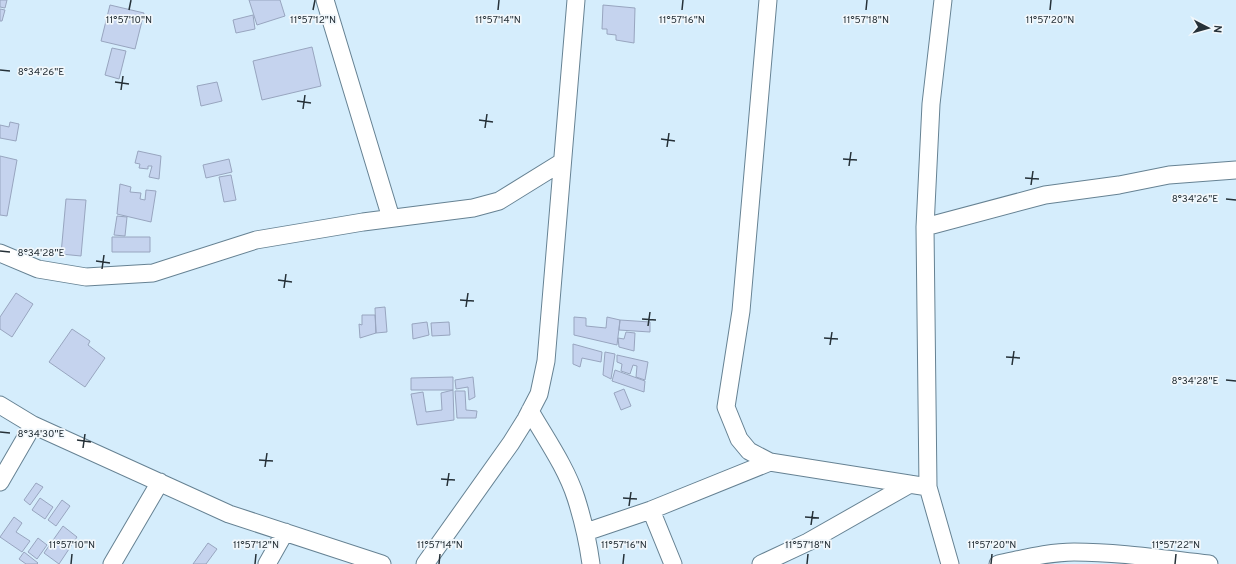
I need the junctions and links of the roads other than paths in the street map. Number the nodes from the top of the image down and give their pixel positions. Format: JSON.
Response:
{"nodes":[{"id":1,"x":325,"y":0,"type":"edge"},
{"id":2,"x":576,"y":0,"type":"edge"},
{"id":3,"x":768,"y":0,"type":"edge"},
{"id":4,"x":943,"y":0,"type":"edge"},
{"id":5,"x":562,"y":162,"type":"junction"},
{"id":6,"x":1236,"y":170,"type":"edge"},
{"id":7,"x":390,"y":218,"type":"junction"},
{"id":8,"x":925,"y":227,"type":"junction"},
{"id":9,"x":0,"y":253,"type":"edge"},
{"id":10,"x":0,"y":405,"type":"edge"},
{"id":11,"x":530,"y":411,"type":"junction"},
{"id":12,"x":32,"y":425,"type":"junction"},
{"id":13,"x":770,"y":462,"type":"junction"},
{"id":14,"x":0,"y":482,"type":"edge"},
{"id":15,"x":160,"y":482,"type":"junction"},
{"id":16,"x":910,"y":484,"type":"junction"},
{"id":17,"x":928,"y":486,"type":"junction"},
{"id":18,"x":651,"y":510,"type":"junction"},
{"id":19,"x":285,"y":532,"type":"junction"},
{"id":20,"x":586,"y":532,"type":"junction"},
{"id":21,"x":112,"y":564,"type":"edge"},
{"id":22,"x":268,"y":564,"type":"edge"},
{"id":23,"x":382,"y":564,"type":"edge"},
{"id":24,"x":425,"y":564,"type":"edge"},
{"id":25,"x":591,"y":564,"type":"edge"},
{"id":26,"x":673,"y":564,"type":"edge"},
{"id":27,"x":761,"y":564,"type":"edge"},
{"id":28,"x":950,"y":564,"type":"edge"},
{"id":29,"x":998,"y":564,"type":"edge"},
{"id":30,"x":1209,"y":564,"type":"edge"}],
"edges":[{"from":1,"to":7,"type":"street"},
{"from":2,"to":5,"type":"street"},
{"from":3,"to":13,"type":"street"},
{"from":4,"to":8,"type":"street"},
{"from":5,"to":7,"type":"street"},
{"from":5,"to":11,"type":"street"},
{"from":6,"to":8,"type":"street"},
{"from":7,"to":9,"type":"street"},
{"from":8,"to":17,"type":"street"},
{"from":10,"to":12,"type":"street"},
{"from":11,"to":20,"type":"street"},
{"from":11,"to":24,"type":"street"},
{"from":12,"to":14,"type":"street"},
{"from":12,"to":15,"type":"street"},
{"from":13,"to":16,"type":"street"},
{"from":13,"to":18,"type":"street"},
{"from":15,"to":19,"type":"street"},
{"from":15,"to":21,"type":"street"},
{"from":16,"to":17,"type":"street"},
{"from":16,"to":27,"type":"street"},
{"from":17,"to":28,"type":"street"},
{"from":18,"to":20,"type":"street"},
{"from":18,"to":26,"type":"street"},
{"from":19,"to":22,"type":"street"},
{"from":19,"to":23,"type":"street"},
{"from":20,"to":25,"type":"street"},
{"from":29,"to":30,"type":"street"}]}
